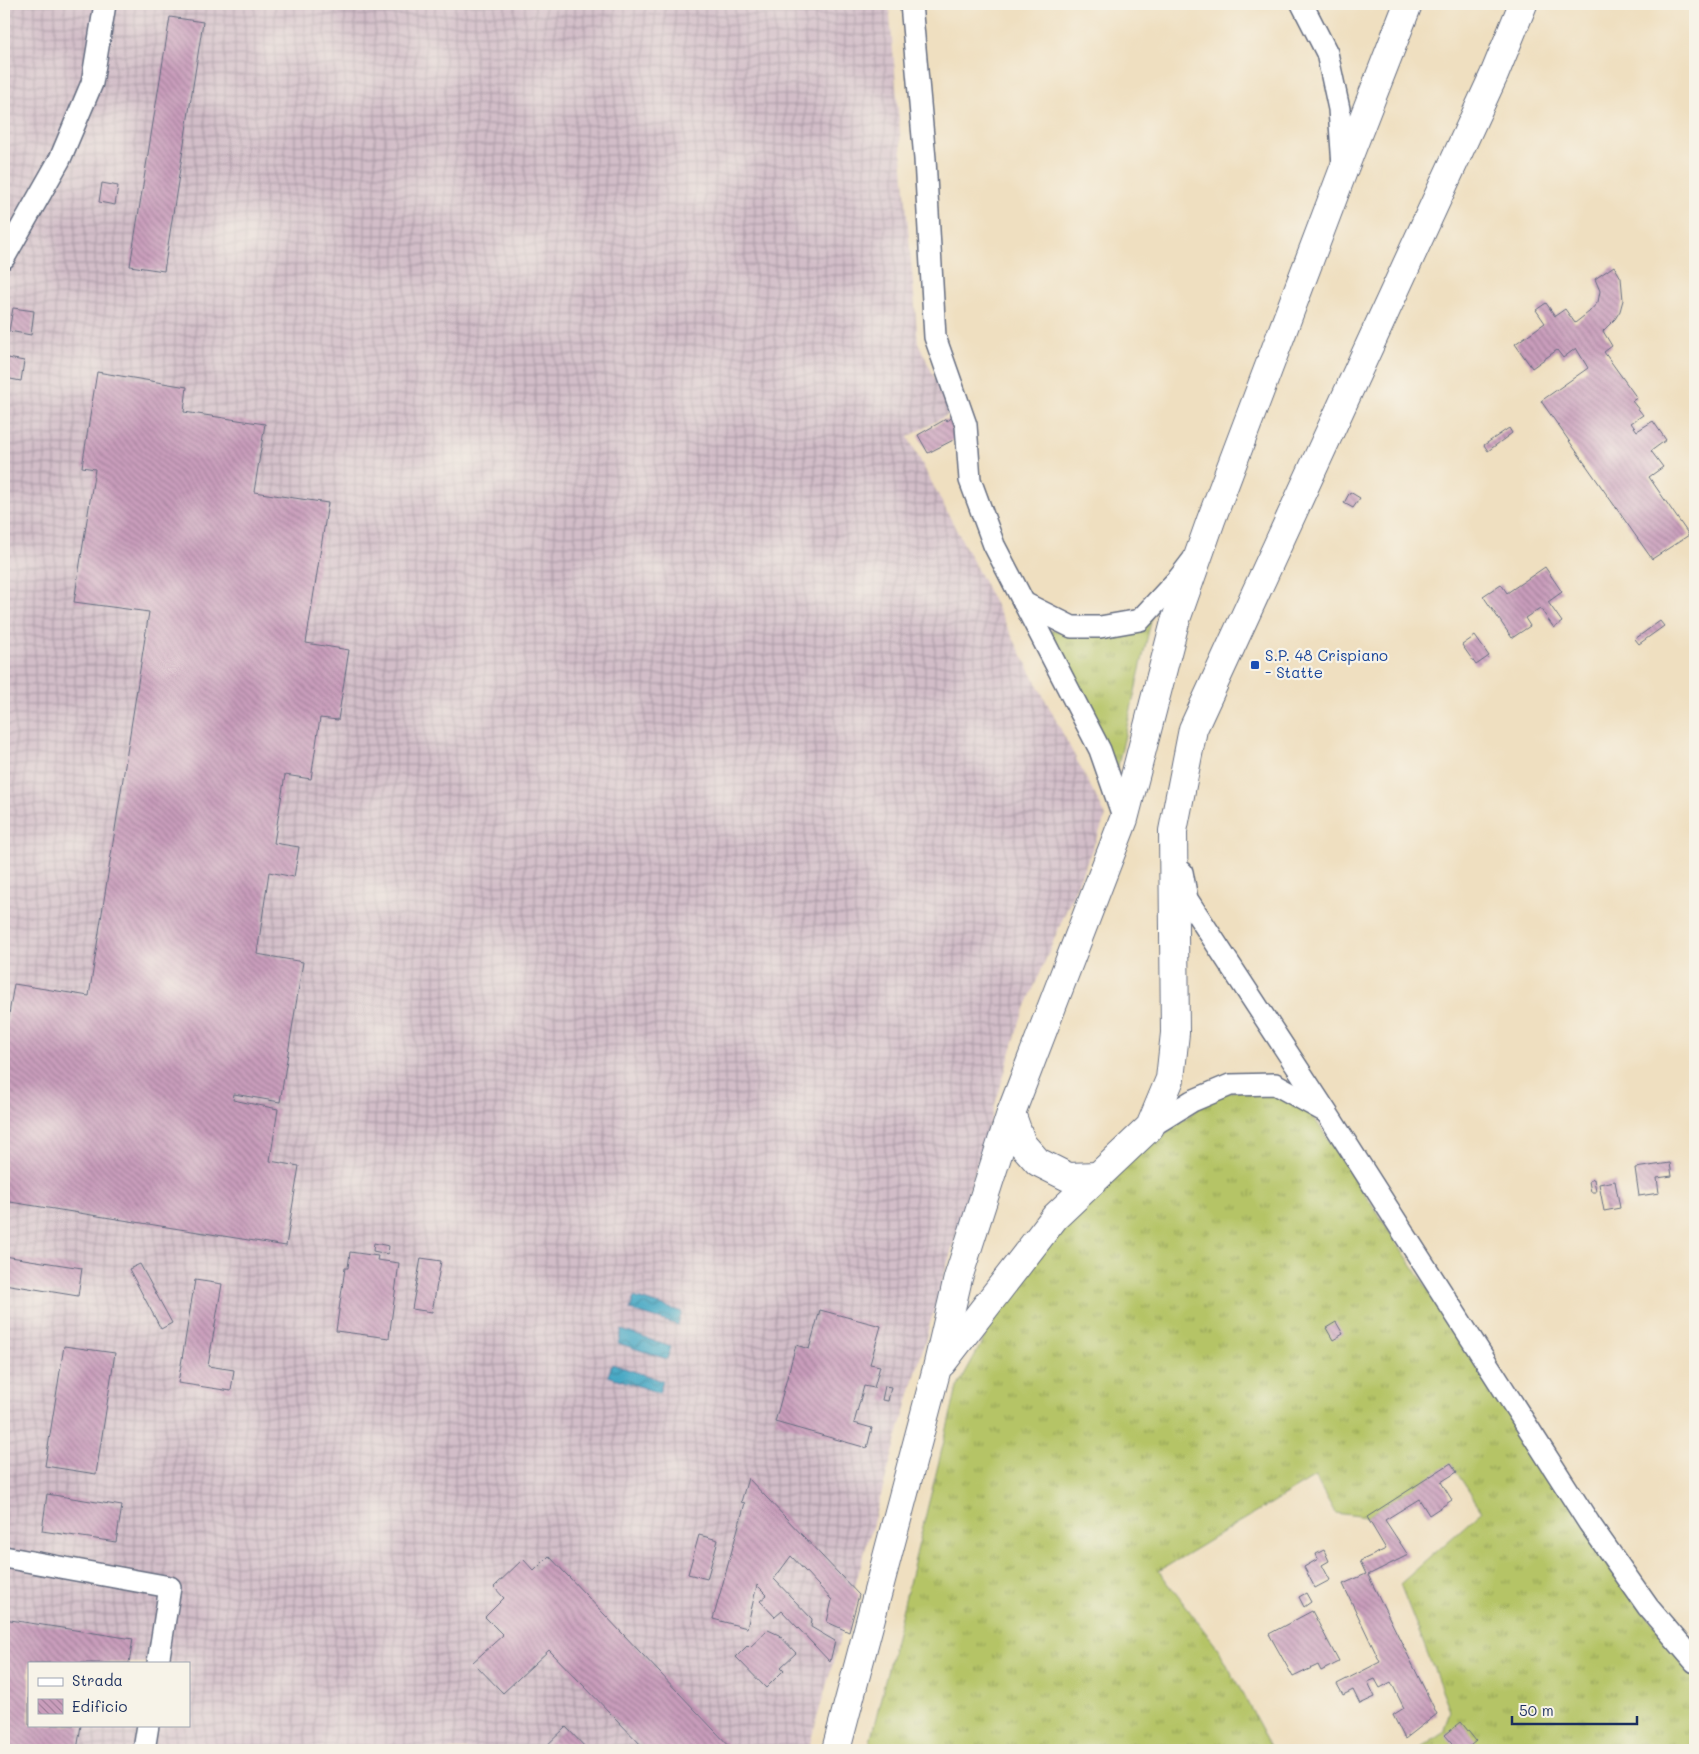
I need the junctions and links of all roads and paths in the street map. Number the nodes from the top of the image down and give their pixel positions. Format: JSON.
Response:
{"nodes":[{"id":1,"x":105,"y":4,"type":"edge"},
{"id":2,"x":911,"y":4,"type":"edge"},
{"id":3,"x":1302,"y":4,"type":"edge"},
{"id":4,"x":1408,"y":4,"type":"edge"},
{"id":5,"x":1523,"y":4,"type":"edge"},
{"id":6,"x":1343,"y":171,"type":"junction"},
{"id":7,"x":4,"y":258,"type":"edge"},
{"id":8,"x":1200,"y":550,"type":"junction"},
{"id":9,"x":1024,"y":604,"type":"junction"},
{"id":10,"x":1124,"y":818,"type":"junction"},
{"id":11,"x":1173,"y":831,"type":"junction"},
{"id":12,"x":1011,"y":1113,"type":"junction"},
{"id":13,"x":1327,"y":1113,"type":"junction"},
{"id":14,"x":1150,"y":1127,"type":"junction"},
{"id":15,"x":1098,"y":1176,"type":"junction"},
{"id":16,"x":937,"y":1368,"type":"junction"},
{"id":17,"x":4,"y":1557,"type":"edge"},
{"id":18,"x":158,"y":1662,"type":"edge"},
{"id":19,"x":1695,"y":1662,"type":"edge"},
{"id":20,"x":148,"y":1726,"type":"edge"},
{"id":21,"x":144,"y":1750,"type":"edge"},
{"id":22,"x":836,"y":1750,"type":"edge"}],
"edges":[{"from":1,"to":7,"type":"street"},
{"from":2,"to":9,"type":"street"},
{"from":3,"to":6,"type":"street"},
{"from":4,"to":6,"type":"main road"},
{"from":5,"to":11,"type":"main road"},
{"from":6,"to":8,"type":"main road"},
{"from":8,"to":9,"type":"street"},
{"from":8,"to":10,"type":"main road"},
{"from":9,"to":10,"type":"street"},
{"from":10,"to":12,"type":"main road"},
{"from":11,"to":13,"type":"street"},
{"from":11,"to":14,"type":"main road"},
{"from":12,"to":15,"type":"main road"},
{"from":12,"to":16,"type":"main road"},
{"from":13,"to":14,"type":"street"},
{"from":13,"to":19,"type":"street"},
{"from":14,"to":15,"type":"main road"},
{"from":15,"to":16,"type":"main road"},
{"from":16,"to":22,"type":"main road"},
{"from":17,"to":18,"type":"street"},
{"from":20,"to":21,"type":"street"}]}
